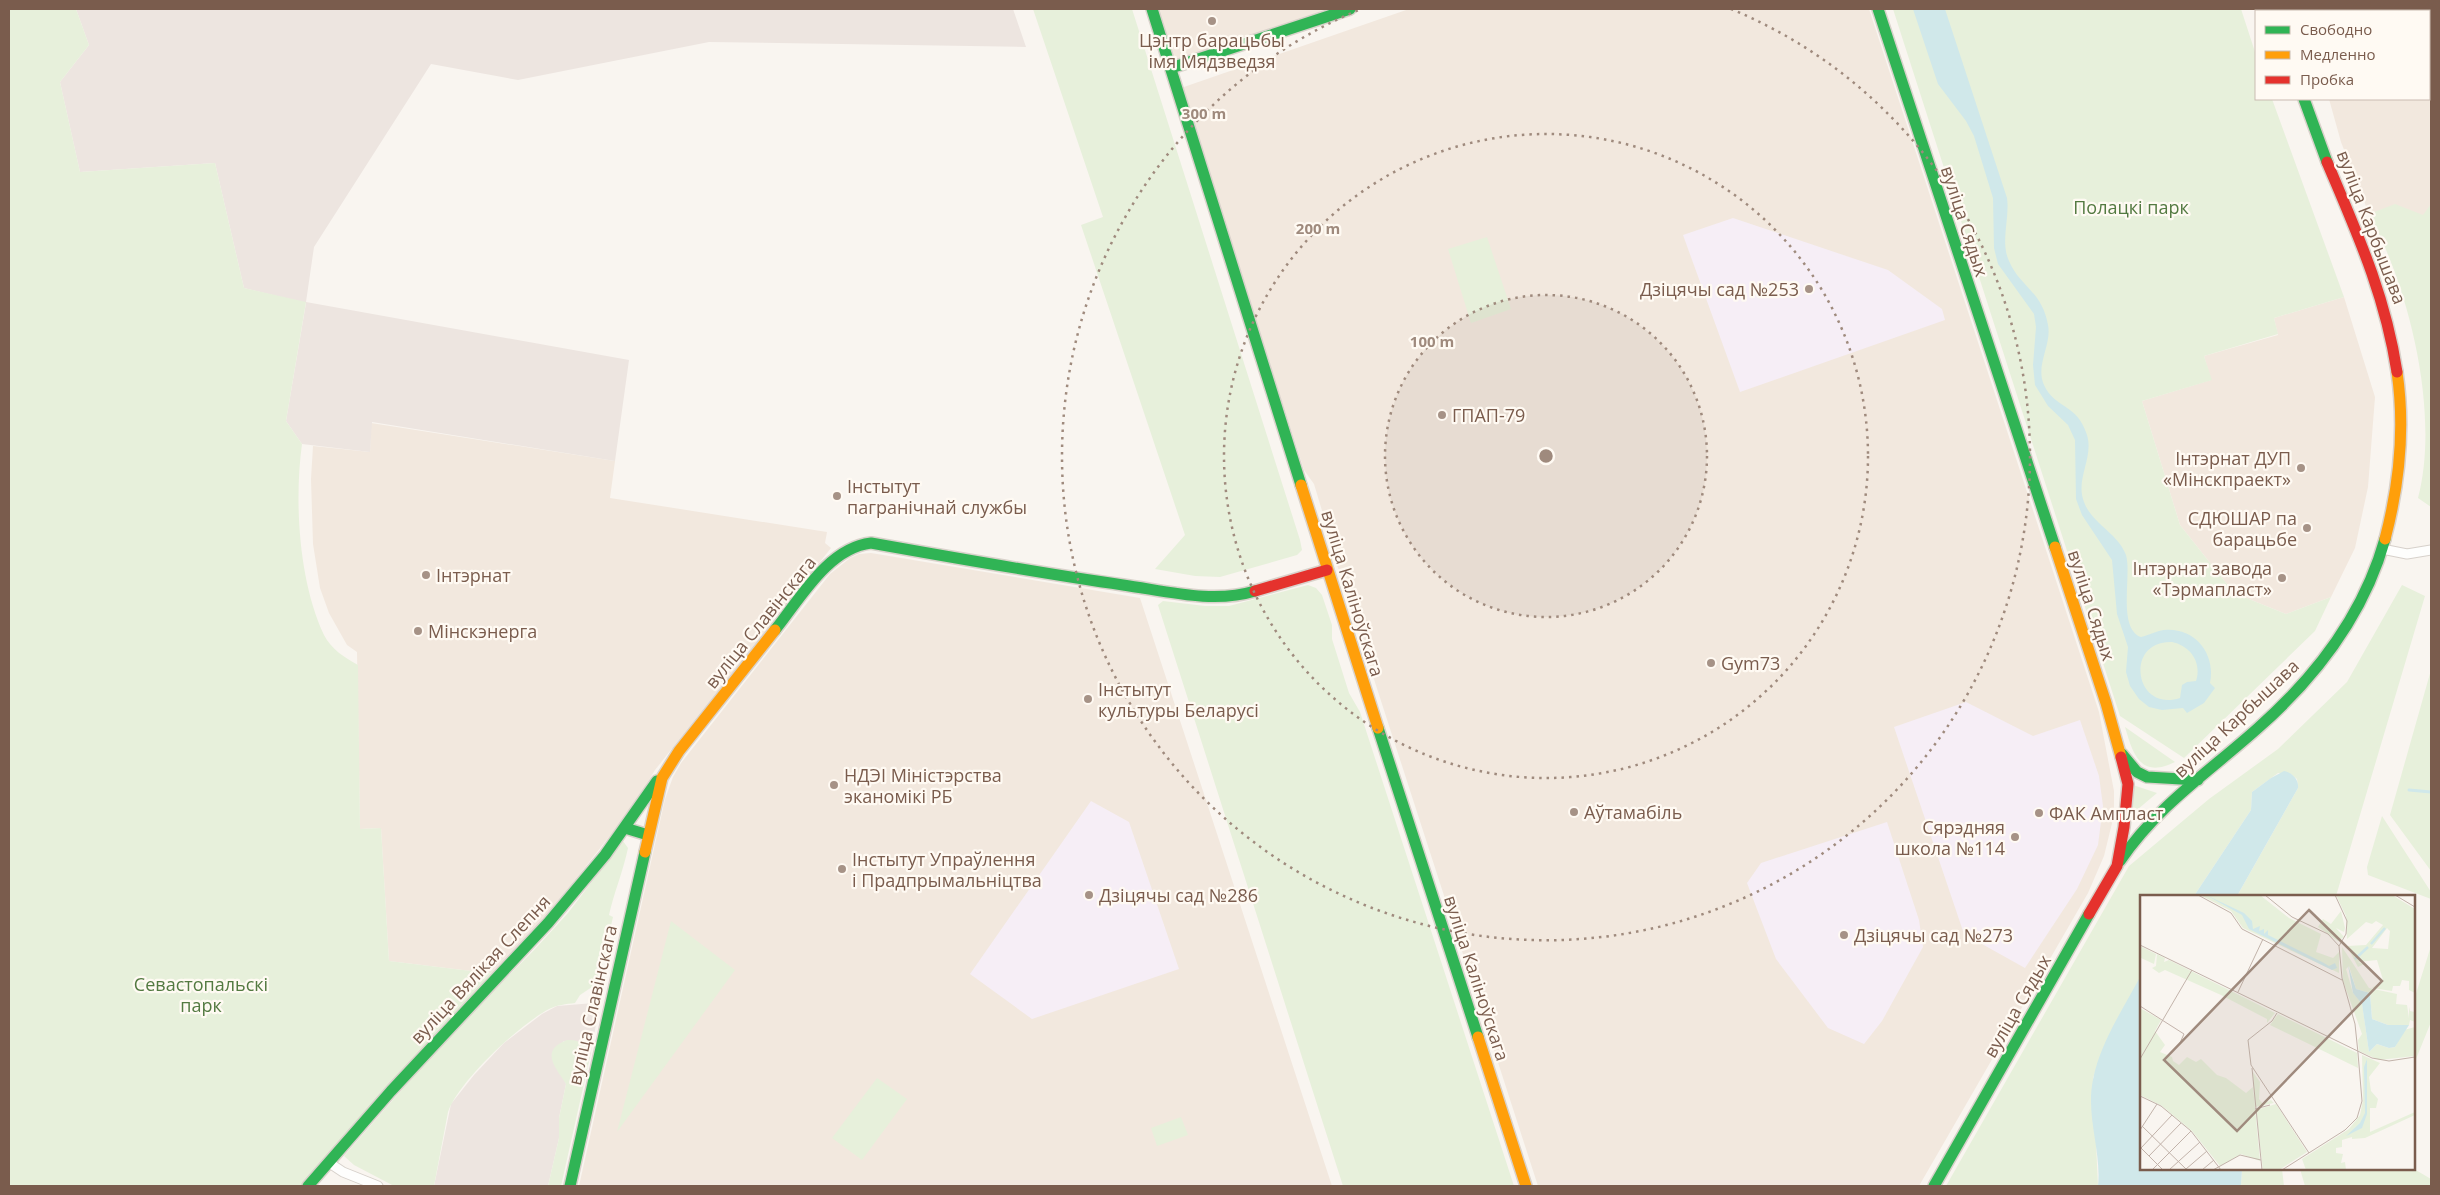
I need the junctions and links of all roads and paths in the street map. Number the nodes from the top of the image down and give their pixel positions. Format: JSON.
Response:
{"nodes":[{"id":1,"x":1152,"y":9,"type":"edge"},
{"id":2,"x":1350,"y":9,"type":"edge"},
{"id":3,"x":1878,"y":9,"type":"edge"},
{"id":4,"x":1172,"y":68,"type":"junction"},
{"id":5,"x":2304,"y":100,"type":"edge"},
{"id":6,"x":2382,"y":549,"type":"junction"},
{"id":7,"x":2431,"y":550,"type":"edge"},
{"id":8,"x":1327,"y":570,"type":"junction"},
{"id":9,"x":2120,"y":752,"type":"junction"},
{"id":10,"x":668,"y":766,"type":"junction"},
{"id":11,"x":2198,"y":780,"type":"junction"},
{"id":12,"x":625,"y":828,"type":"junction"},
{"id":13,"x":648,"y":835,"type":"junction"},
{"id":14,"x":2117,"y":866,"type":"junction"},
{"id":15,"x":328,"y":1162,"type":"junction"},
{"id":16,"x":308,"y":1186,"type":"edge"},
{"id":17,"x":378,"y":1186,"type":"edge"},
{"id":18,"x":570,"y":1186,"type":"edge"},
{"id":19,"x":1526,"y":1186,"type":"edge"},
{"id":20,"x":1934,"y":1186,"type":"edge"}],
"edges":[{"from":1,"to":4,"type":"street","name":"вуліца Каліноўскага"},
{"from":2,"to":4,"type":"street"},
{"from":3,"to":9,"type":"street","name":"вуліца Сядых"},
{"from":4,"to":8,"type":"street","name":"вуліца Каліноўскага"},
{"from":5,"to":6,"type":"street","name":"вуліца Карбышава"},
{"from":6,"to":7,"type":"street"},
{"from":6,"to":11,"type":"street","name":"вуліца Карбышава"},
{"from":8,"to":10,"type":"street","name":"вуліца Славінскага"},
{"from":8,"to":19,"type":"street","name":"вуліца Каліноўскага"},
{"from":9,"to":11,"type":"street"},
{"from":9,"to":14,"type":"street","name":"вуліца Сядых"},
{"from":10,"to":12,"type":"street","name":"вуліца Вялікая Слепня"},
{"from":10,"to":13,"type":"street","name":"вуліца Славінскага"},
{"from":11,"to":14,"type":"street","name":"вуліца Карбышава"},
{"from":12,"to":13,"type":"street"},
{"from":12,"to":15,"type":"street","name":"вуліца Вялікая Слепня"},
{"from":13,"to":18,"type":"street","name":"вуліца Славінскага"},
{"from":14,"to":20,"type":"street","name":"вуліца Сядых"},
{"from":15,"to":16,"type":"street","name":"вуліца Вялікая Слепня"},
{"from":15,"to":17,"type":"street"}]}
